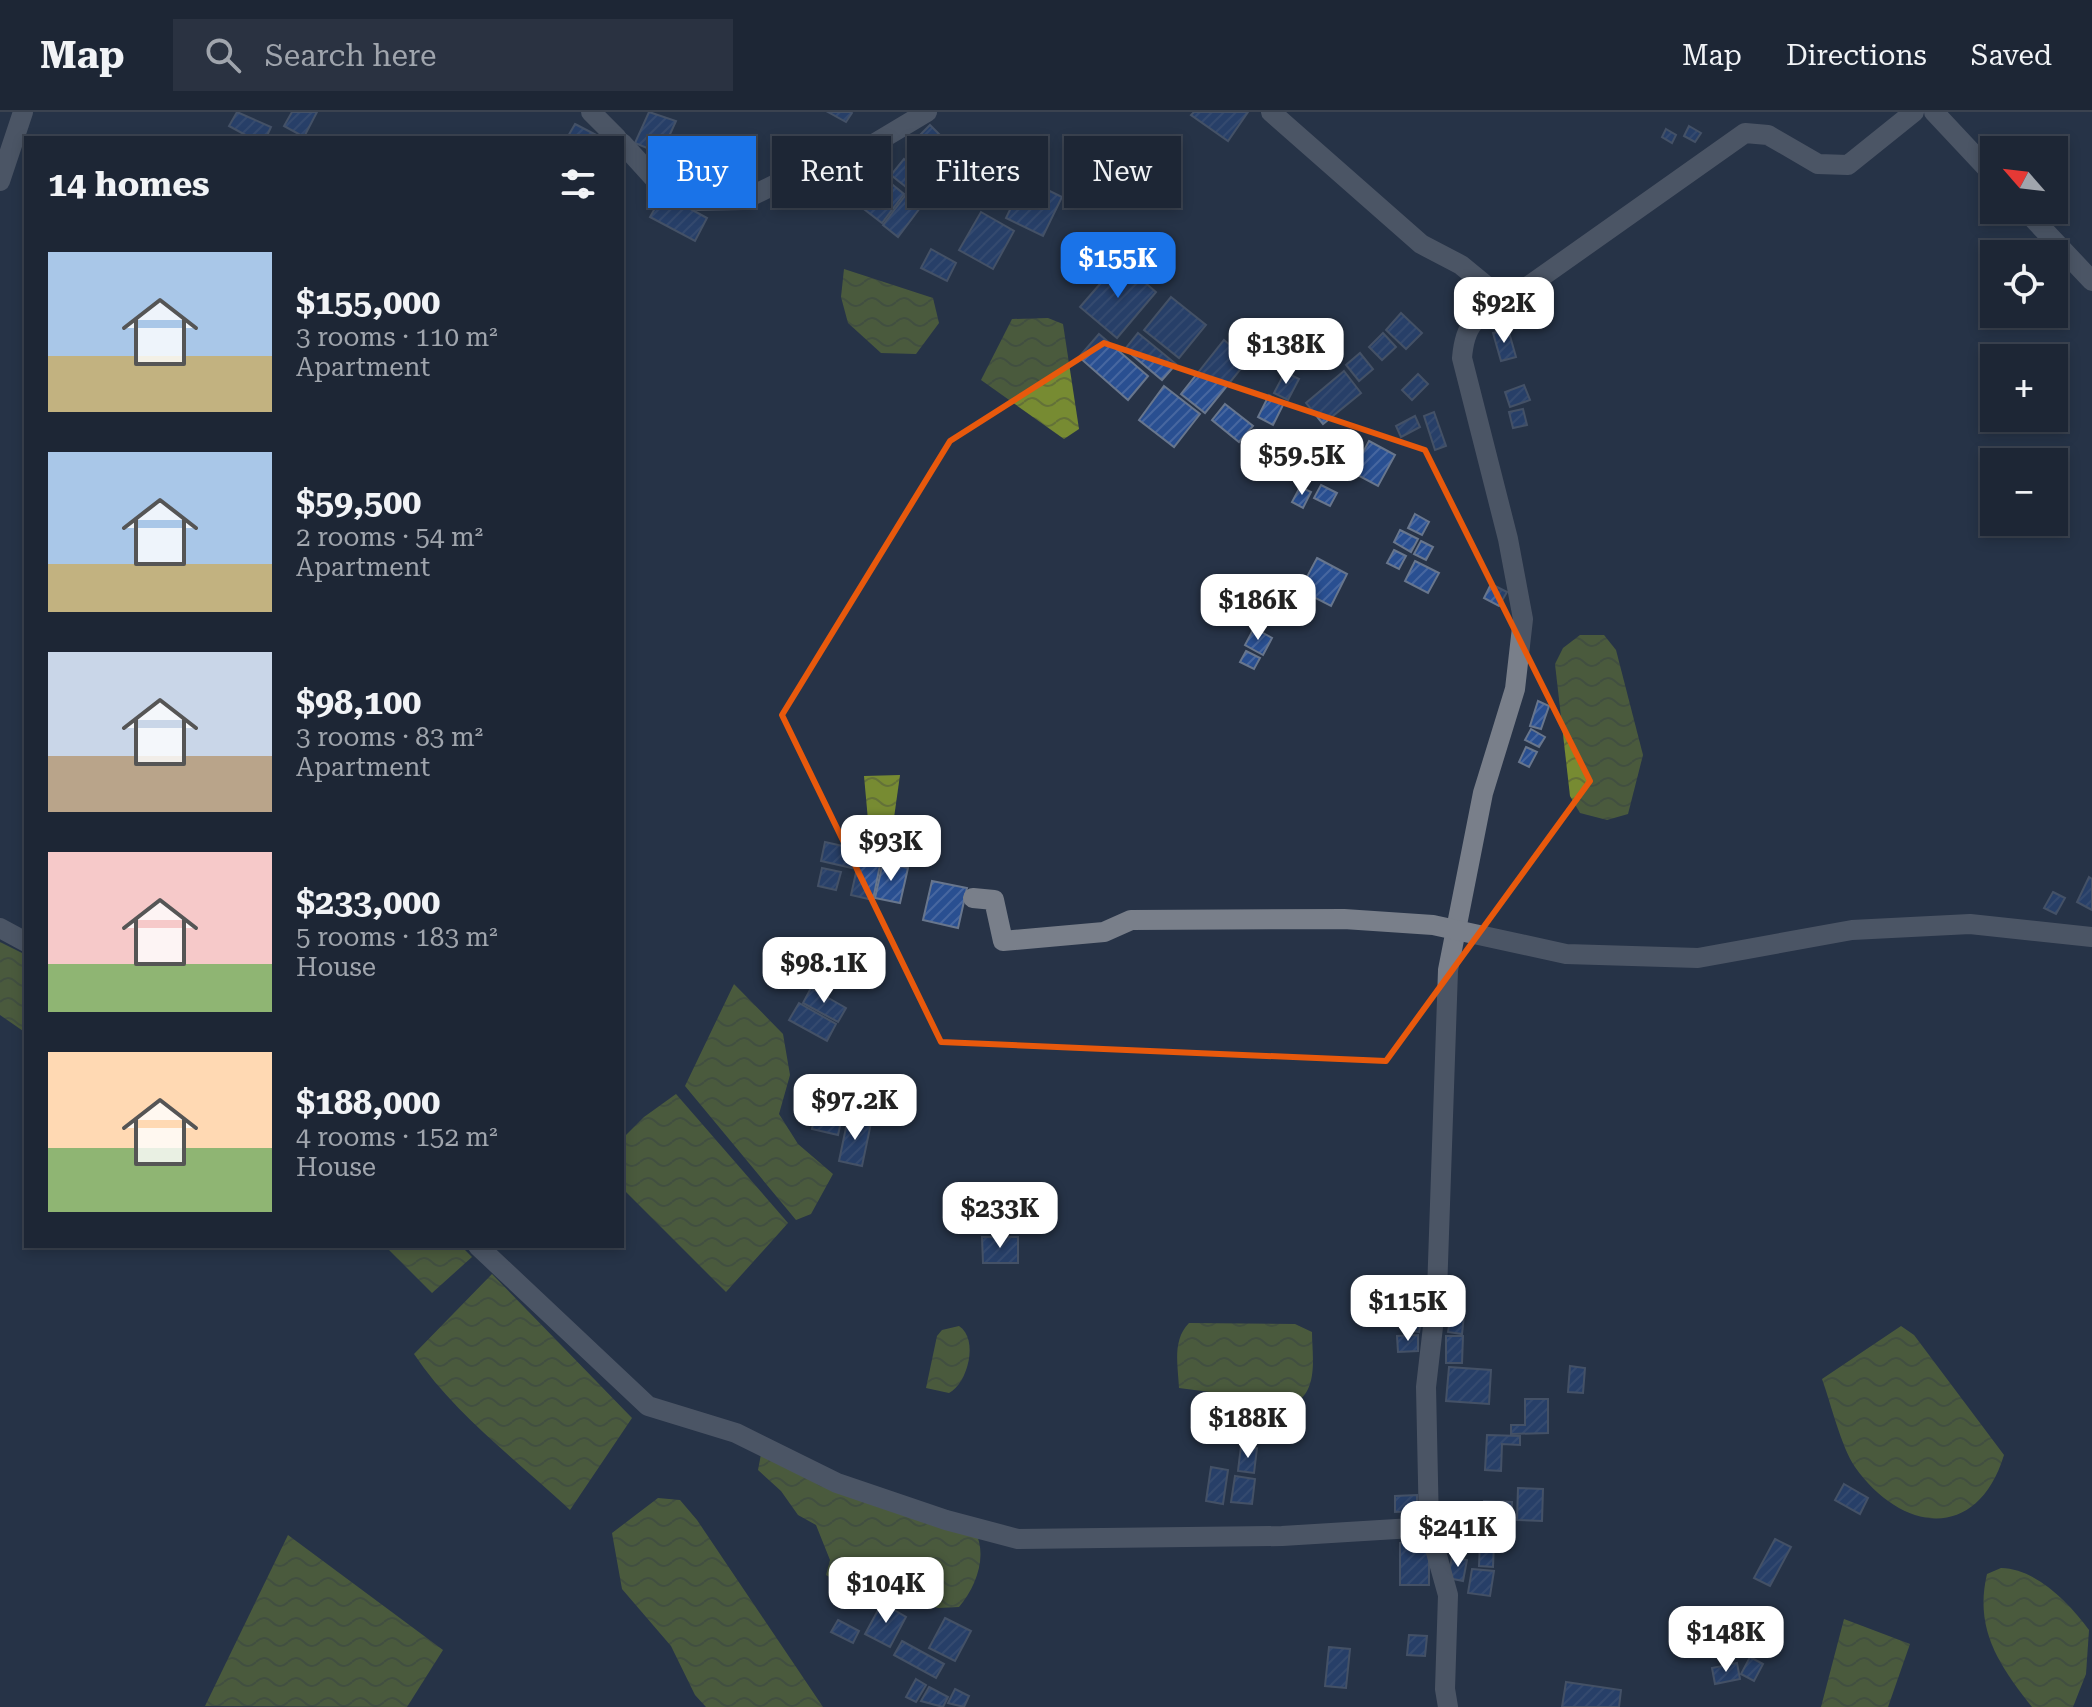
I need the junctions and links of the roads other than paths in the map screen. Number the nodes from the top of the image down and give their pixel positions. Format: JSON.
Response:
{"nodes":[{"id":1,"x":23,"y":112,"type":"edge"},
{"id":2,"x":591,"y":112,"type":"edge"},
{"id":3,"x":927,"y":112,"type":"edge"},
{"id":4,"x":1271,"y":112,"type":"edge"},
{"id":5,"x":1914,"y":112,"type":"edge"},
{"id":6,"x":1934,"y":112,"type":"edge"},
{"id":7,"x":615,"y":136,"type":"edge"},
{"id":8,"x":624,"y":145,"type":"edge"},
{"id":9,"x":1980,"y":161,"type":"edge"},
{"id":10,"x":0,"y":181,"type":"edge"},
{"id":11,"x":2038,"y":224,"type":"edge"},
{"id":12,"x":2092,"y":281,"type":"edge"},
{"id":13,"x":1506,"y":302,"type":"junction"},
{"id":14,"x":973,"y":898,"type":"dead end"},
{"id":15,"x":0,"y":928,"type":"edge"},
{"id":16,"x":1455,"y":932,"type":"junction"},
{"id":17,"x":2092,"y":937,"type":"edge"},
{"id":18,"x":24,"y":941,"type":"edge"},
{"id":19,"x":480,"y":1248,"type":"edge"},
{"id":20,"x":1429,"y":1527,"type":"junction"},
{"id":21,"x":1448,"y":1707,"type":"edge"}],
"edges":[{"from":1,"to":10,"type":"street"},
{"from":2,"to":7,"type":"street"},
{"from":3,"to":8,"type":"street"},
{"from":4,"to":13,"type":"street"},
{"from":5,"to":13,"type":"street"},
{"from":6,"to":9,"type":"street"},
{"from":11,"to":12,"type":"street"},
{"from":13,"to":16,"type":"street"},
{"from":14,"to":16,"type":"street"},
{"from":15,"to":18,"type":"street"},
{"from":16,"to":17,"type":"street"},
{"from":16,"to":20,"type":"street"},
{"from":19,"to":20,"type":"street"},
{"from":20,"to":21,"type":"street"}]}
